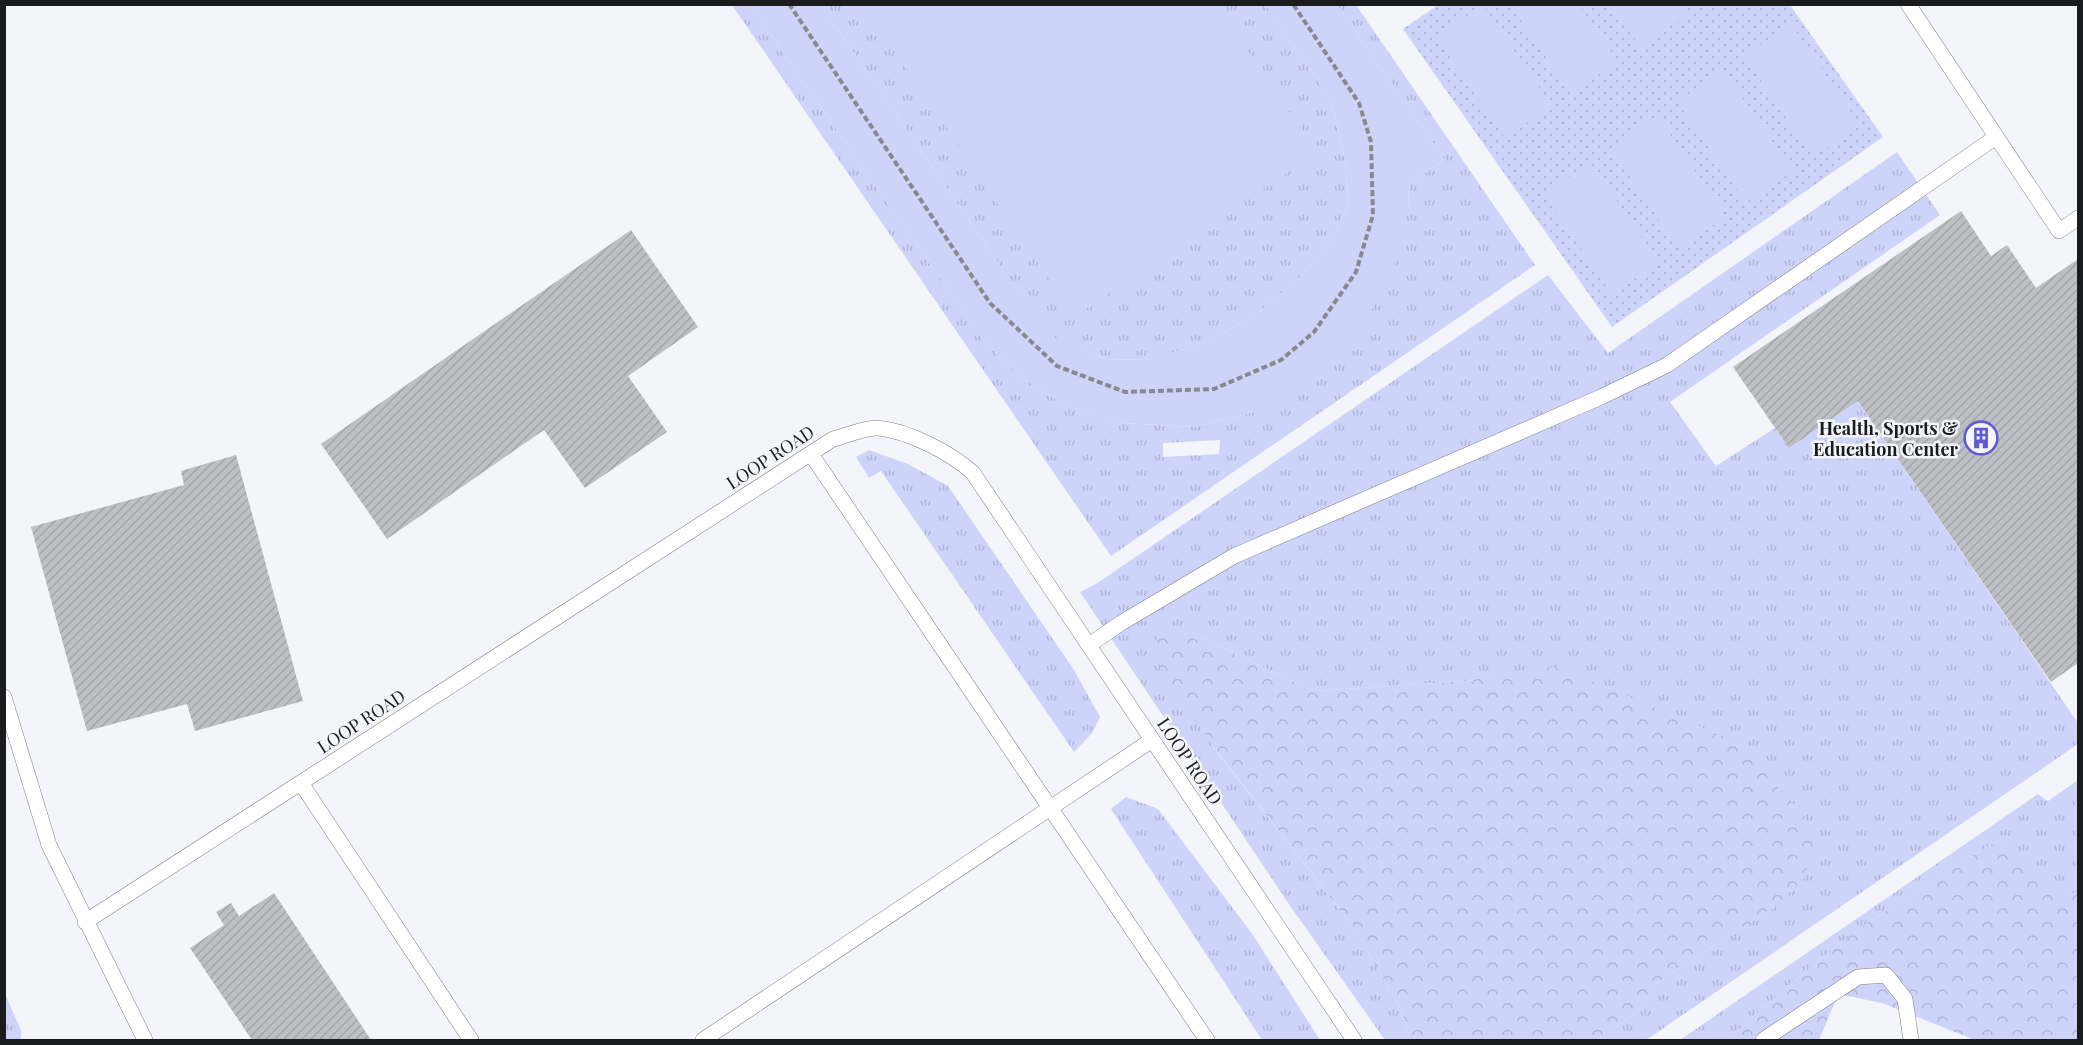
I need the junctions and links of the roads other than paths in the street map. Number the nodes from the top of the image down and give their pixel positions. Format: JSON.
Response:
{"nodes":[{"id":1,"x":1908,"y":4,"type":"edge"},
{"id":2,"x":1996,"y":136,"type":"junction"},
{"id":3,"x":2079,"y":218,"type":"edge"},
{"id":4,"x":811,"y":454,"type":"junction"},
{"id":5,"x":1089,"y":645,"type":"junction"},
{"id":6,"x":4,"y":697,"type":"edge"},
{"id":7,"x":1152,"y":740,"type":"junction"},
{"id":8,"x":301,"y":783,"type":"junction"},
{"id":9,"x":1050,"y":808,"type":"junction"},
{"id":10,"x":85,"y":922,"type":"junction"},
{"id":11,"x":145,"y":1041,"type":"edge"},
{"id":12,"x":471,"y":1041,"type":"edge"},
{"id":13,"x":703,"y":1041,"type":"edge"},
{"id":14,"x":1208,"y":1041,"type":"edge"},
{"id":15,"x":1354,"y":1041,"type":"edge"},
{"id":16,"x":1763,"y":1041,"type":"edge"},
{"id":17,"x":1911,"y":1041,"type":"edge"}],
"edges":[{"from":1,"to":2,"type":"lane"},
{"from":2,"to":3,"type":"lane"},
{"from":2,"to":5,"type":"lane"},
{"from":4,"to":5,"type":"lane","name":"LOOP ROAD"},
{"from":4,"to":8,"type":"lane","name":"LOOP ROAD"},
{"from":4,"to":9,"type":"lane"},
{"from":5,"to":7,"type":"lane","name":"LOOP ROAD"},
{"from":6,"to":10,"type":"lane"},
{"from":7,"to":9,"type":"lane"},
{"from":7,"to":15,"type":"lane","name":"LOOP ROAD"},
{"from":8,"to":10,"type":"lane","name":"LOOP ROAD"},
{"from":8,"to":12,"type":"lane"},
{"from":9,"to":13,"type":"lane"},
{"from":9,"to":14,"type":"lane"},
{"from":10,"to":11,"type":"lane"},
{"from":16,"to":17,"type":"lane"}]}
